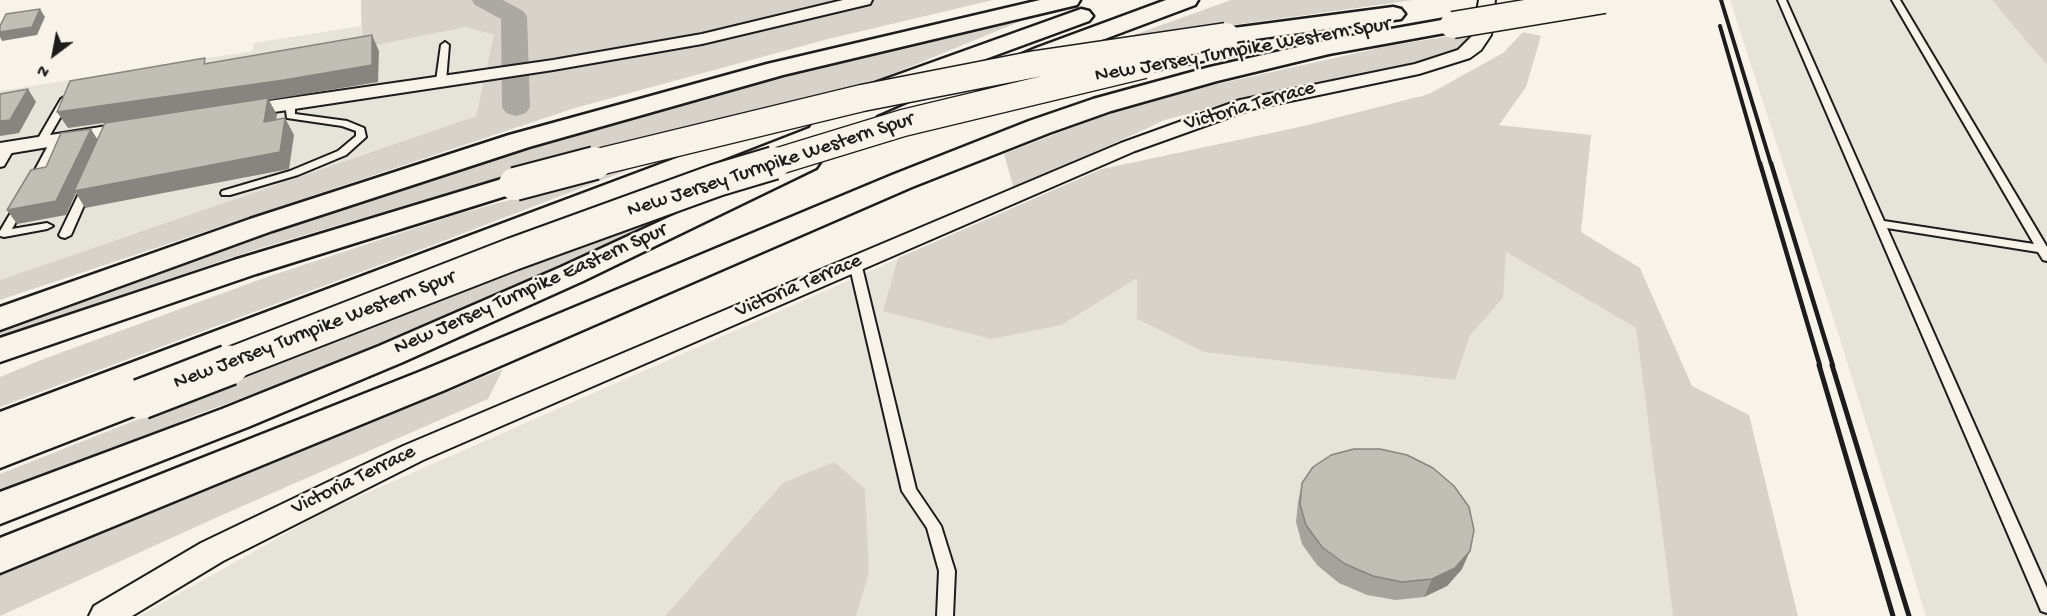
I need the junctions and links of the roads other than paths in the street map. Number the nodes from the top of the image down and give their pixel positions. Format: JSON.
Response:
{"nodes":[{"id":1,"x":864,"y":0,"type":"edge"},
{"id":2,"x":1069,"y":0,"type":"edge"},
{"id":3,"x":1128,"y":0,"type":"edge"},
{"id":4,"x":1187,"y":0,"type":"edge"},
{"id":5,"x":1487,"y":0,"type":"edge"},
{"id":6,"x":1503,"y":0,"type":"edge"},
{"id":7,"x":1576,"y":0,"type":"edge"},
{"id":8,"x":1604,"y":0,"type":"edge"},
{"id":9,"x":1782,"y":0,"type":"edge"},
{"id":10,"x":1896,"y":0,"type":"edge"},
{"id":11,"x":1453,"y":16,"type":"junction"},
{"id":12,"x":445,"y":45,"type":"dead end"},
{"id":13,"x":441,"y":81,"type":"junction"},
{"id":14,"x":70,"y":91,"type":"edge"},
{"id":15,"x":290,"y":104,"type":"junction"},
{"id":16,"x":220,"y":115,"type":"edge"},
{"id":17,"x":153,"y":125,"type":"edge"},
{"id":18,"x":49,"y":141,"type":"junction"},
{"id":19,"x":5,"y":148,"type":"edge"},
{"id":20,"x":0,"y":164,"type":"edge"},
{"id":21,"x":93,"y":173,"type":"edge"},
{"id":22,"x":226,"y":193,"type":"dead end"},
{"id":23,"x":1880,"y":224,"type":"junction"},
{"id":24,"x":47,"y":226,"type":"dead end"},
{"id":25,"x":65,"y":235,"type":"dead end"},
{"id":26,"x":340,"y":237,"type":"junction"},
{"id":27,"x":631,"y":246,"type":"junction"},
{"id":28,"x":2045,"y":253,"type":"edge"},
{"id":29,"x":855,"y":263,"type":"junction"},
{"id":30,"x":0,"y":319,"type":"edge"},
{"id":31,"x":0,"y":350,"type":"edge"},
{"id":32,"x":0,"y":367,"type":"edge"},
{"id":33,"x":0,"y":426,"type":"edge"},
{"id":34,"x":0,"y":454,"type":"edge"},
{"id":35,"x":0,"y":507,"type":"edge"},
{"id":36,"x":0,"y":531,"type":"edge"},
{"id":37,"x":0,"y":556,"type":"edge"},
{"id":38,"x":2047,"y":606,"type":"edge"},
{"id":39,"x":105,"y":616,"type":"edge"},
{"id":40,"x":945,"y":616,"type":"edge"}],
"edges":[{"from":1,"to":13,"type":"street"},
{"from":2,"to":30,"type":"highway"},
{"from":3,"to":33,"type":"highway"},
{"from":4,"to":27,"type":"highway","name":"New Jersey Turnpike Eastern Spur"},
{"from":5,"to":29,"type":"street","name":"Victoria Terrace"},
{"from":6,"to":11,"type":"highway","name":"New Jersey Turnpike Western Spur"},
{"from":7,"to":11,"type":"highway","name":"New Jersey Turnpike Western Spur"},
{"from":8,"to":11,"type":"highway","bridge":true},
{"from":9,"to":23,"type":"lane"},
{"from":10,"to":28,"type":"lane"},
{"from":11,"to":26,"type":"highway","name":"New Jersey Turnpike Western Spur","bridge":true},
{"from":11,"to":34,"type":"highway","name":"New Jersey Turnpike Western Spur","bridge":true},
{"from":11,"to":37,"type":"highway"},
{"from":12,"to":13,"type":"lane"},
{"from":13,"to":15,"type":"street"},
{"from":14,"to":18,"type":"lane"},
{"from":15,"to":16,"type":"street"},
{"from":15,"to":22,"type":"lane"},
{"from":17,"to":18,"type":"street"},
{"from":18,"to":19,"type":"street"},
{"from":18,"to":24,"type":"lane"},
{"from":19,"to":20,"type":"lane"},
{"from":21,"to":25,"type":"lane"},
{"from":23,"to":28,"type":"lane"},
{"from":23,"to":38,"type":"lane"},
{"from":26,"to":31,"type":"highway","name":"New Jersey Turnpike Western Spur"},
{"from":26,"to":32,"type":"highway"},
{"from":27,"to":35,"type":"highway","name":"New Jersey Turnpike Eastern Spur"},
{"from":27,"to":36,"type":"highway"},
{"from":29,"to":39,"type":"street","name":"Victoria Terrace"},
{"from":29,"to":40,"type":"lane"}]}
